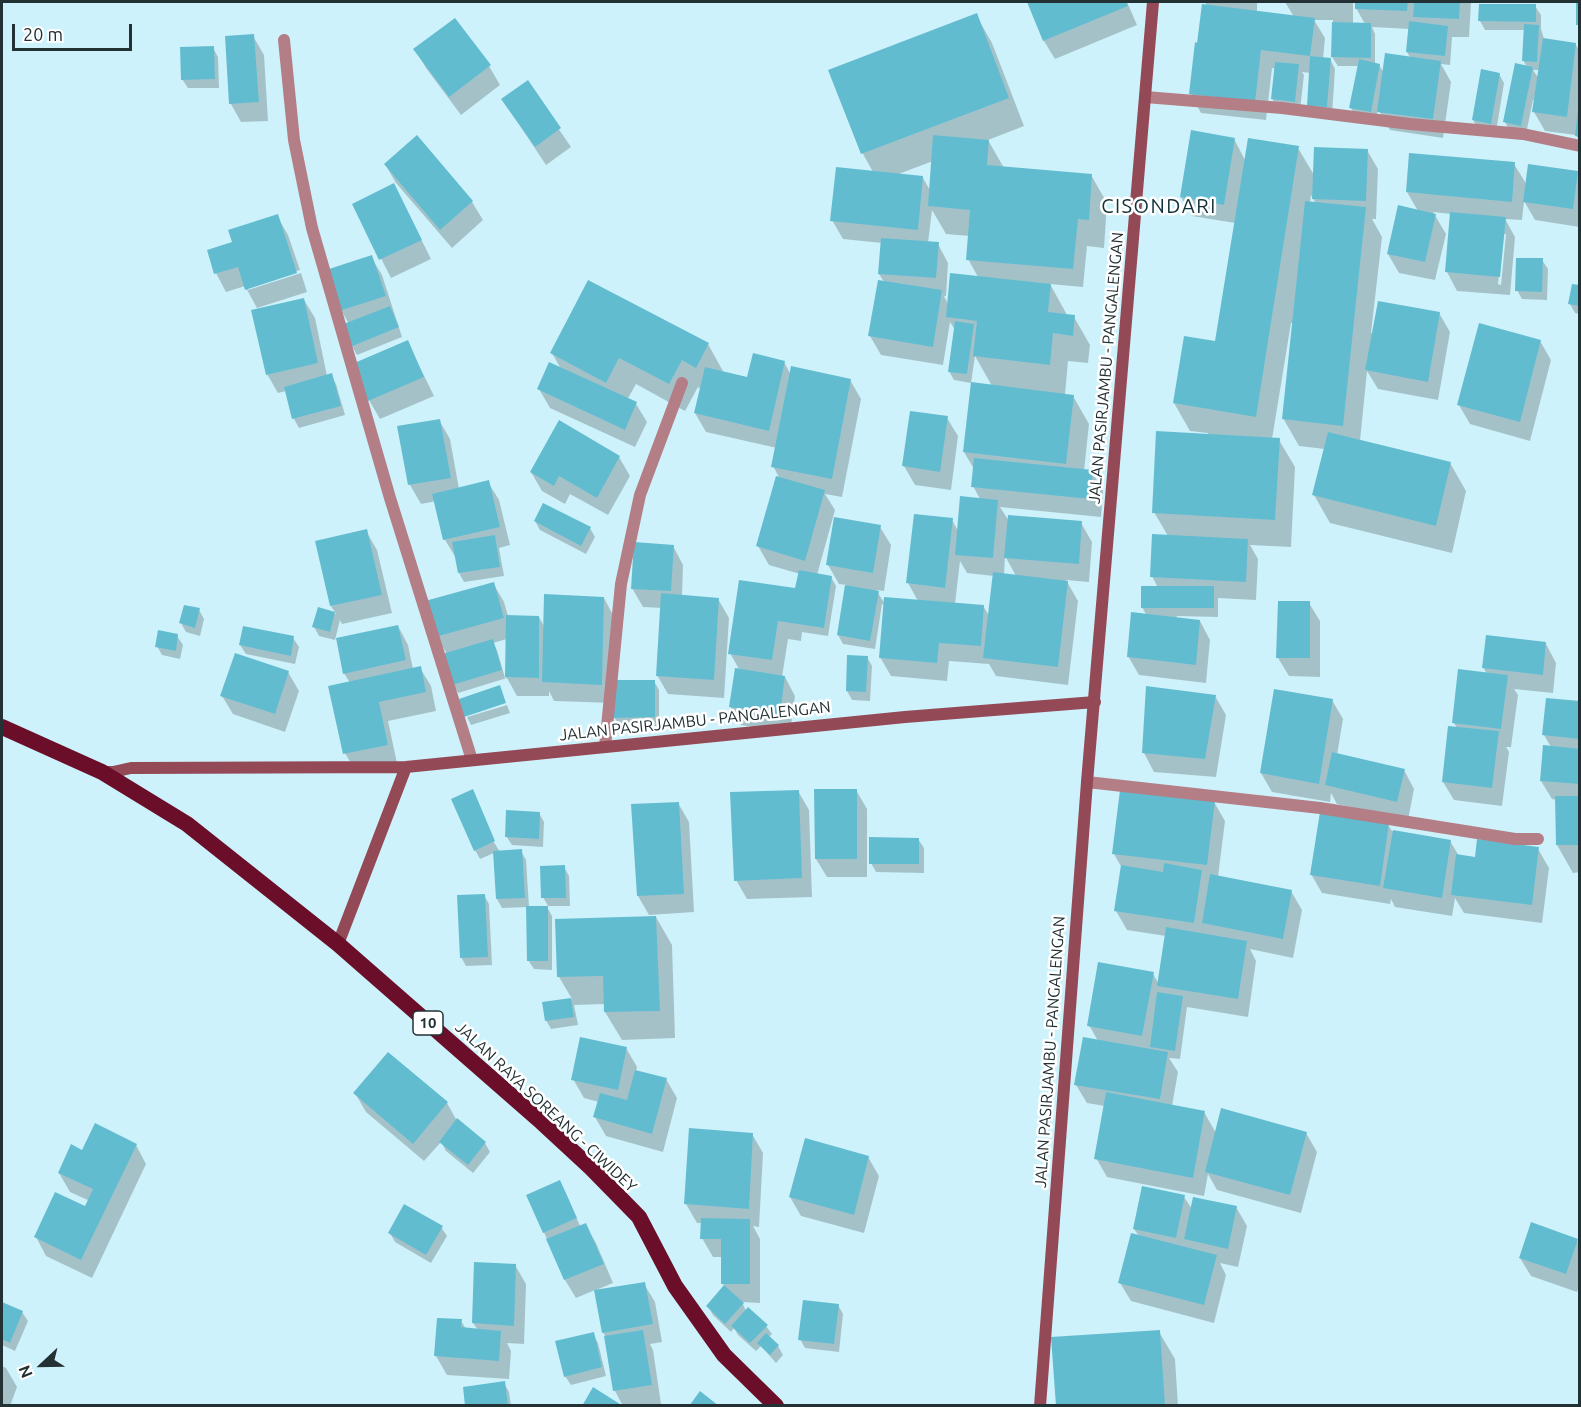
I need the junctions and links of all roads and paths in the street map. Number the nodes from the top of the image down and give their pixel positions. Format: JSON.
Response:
{"nodes":[{"id":1,"x":1153,"y":2,"type":"edge"},
{"id":2,"x":284,"y":39,"type":"dead end"},
{"id":3,"x":1145,"y":97,"type":"junction"},
{"id":4,"x":1580,"y":146,"type":"edge"},
{"id":5,"x":682,"y":383,"type":"dead end"},
{"id":6,"x":1095,"y":702,"type":"junction"},
{"id":7,"x":2,"y":727,"type":"edge"},
{"id":8,"x":605,"y":747,"type":"junction"},
{"id":9,"x":472,"y":760,"type":"junction"},
{"id":10,"x":406,"y":767,"type":"junction"},
{"id":11,"x":102,"y":772,"type":"junction"},
{"id":12,"x":1088,"y":782,"type":"junction"},
{"id":13,"x":1538,"y":839,"type":"dead end"},
{"id":14,"x":338,"y":944,"type":"junction"},
{"id":15,"x":776,"y":1406,"type":"edge"},
{"id":16,"x":1040,"y":1406,"type":"edge"}],
"edges":[{"from":1,"to":3,"type":"main road","name":"JALAN PASIRJAMBU - PANGALENGAN"},
{"from":2,"to":9,"type":"street"},
{"from":3,"to":4,"type":"street"},
{"from":3,"to":6,"type":"main road","name":"JALAN PASIRJAMBU - PANGALENGAN"},
{"from":5,"to":8,"type":"street"},
{"from":6,"to":8,"type":"main road","name":"JALAN PASIRJAMBU - PANGALENGAN"},
{"from":6,"to":12,"type":"main road","name":"JALAN PASIRJAMBU - PANGALENGAN"},
{"from":7,"to":11,"type":"highway","name":"JALAN RAYA SOREANG - CIWIDEY","number":"10"},
{"from":8,"to":9,"type":"main road","name":"JALAN PASIRJAMBU - PANGALENGAN"},
{"from":9,"to":10,"type":"main road","name":"JALAN PASIRJAMBU - PANGALENGAN"},
{"from":10,"to":11,"type":"main road","name":"JALAN PASIRJAMBU - PANGALENGAN"},
{"from":10,"to":14,"type":"main road"},
{"from":11,"to":14,"type":"highway","name":"JALAN RAYA SOREANG - CIWIDEY","number":"10"},
{"from":12,"to":13,"type":"street"},
{"from":12,"to":16,"type":"main road","name":"JALAN PASIRJAMBU - PANGALENGAN"},
{"from":14,"to":15,"type":"highway","name":"JALAN RAYA SOREANG - CIWIDEY","number":"10"}]}
